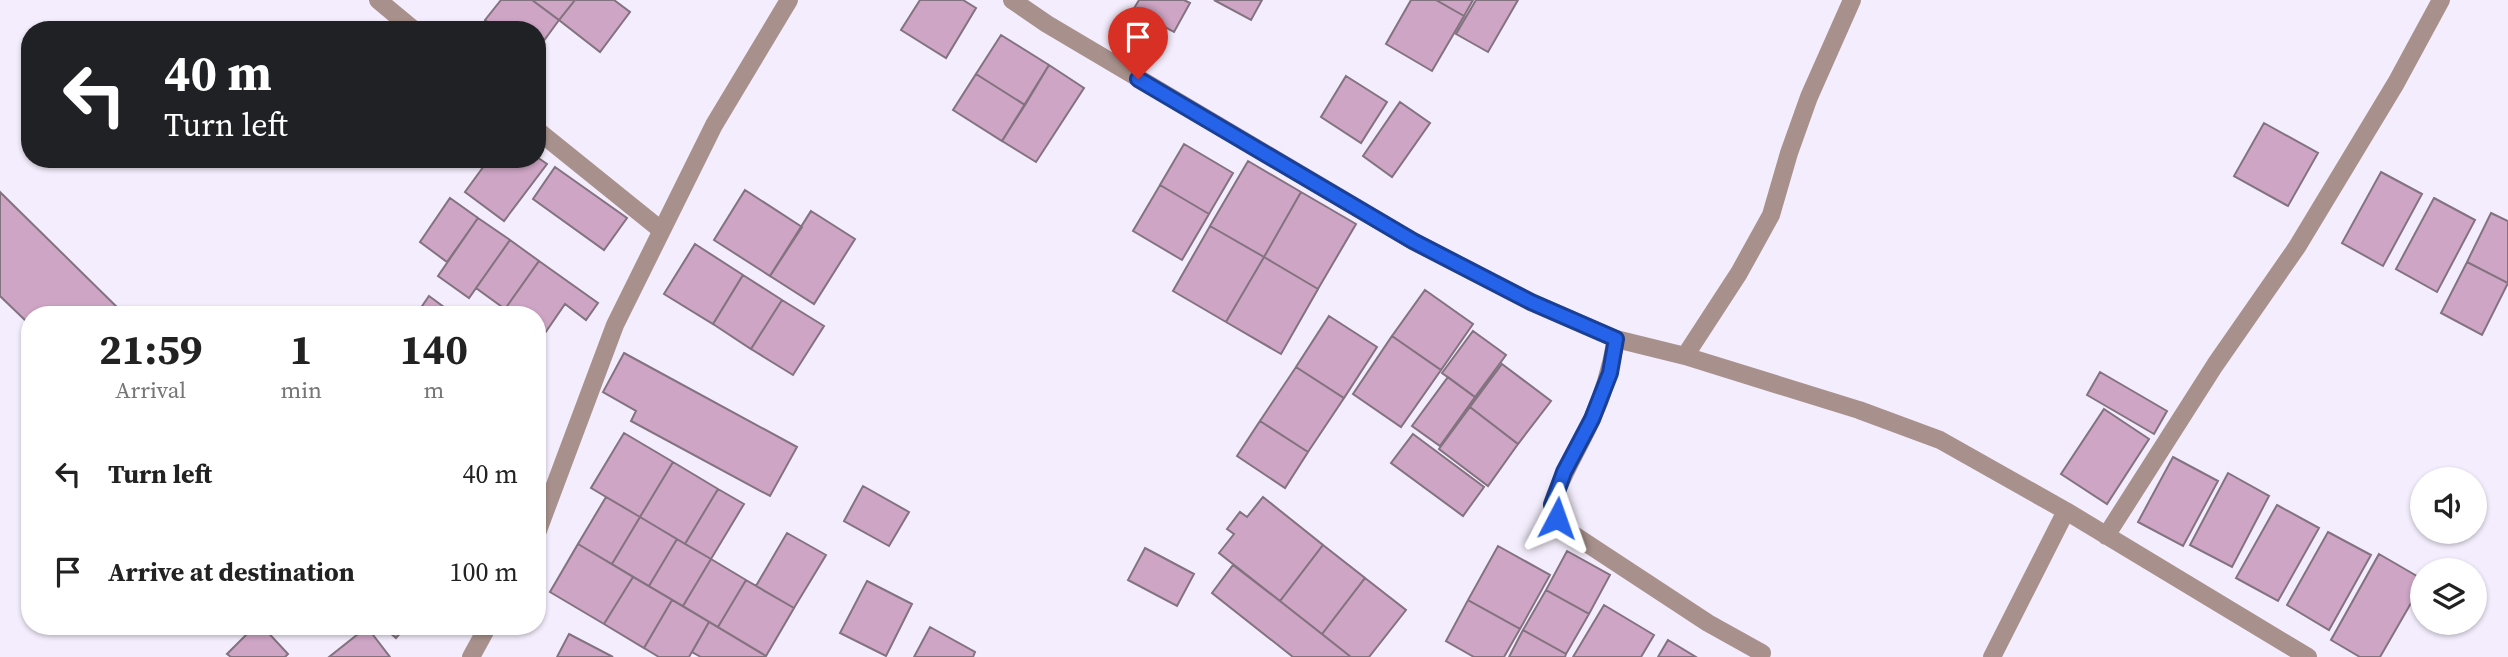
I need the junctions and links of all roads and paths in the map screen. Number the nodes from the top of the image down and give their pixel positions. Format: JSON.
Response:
{"nodes":[{"id":1,"x":378,"y":0,"type":"edge"},
{"id":2,"x":789,"y":0,"type":"edge"},
{"id":3,"x":1012,"y":0,"type":"edge"},
{"id":4,"x":1852,"y":0,"type":"edge"},
{"id":5,"x":2441,"y":0,"type":"edge"},
{"id":6,"x":403,"y":21,"type":"edge"},
{"id":7,"x":546,"y":137,"type":"edge"},
{"id":8,"x":661,"y":230,"type":"junction"},
{"id":9,"x":1616,"y":339,"type":"junction"},
{"id":10,"x":1685,"y":356,"type":"junction"},
{"id":11,"x":546,"y":509,"type":"edge"},
{"id":12,"x":2066,"y":511,"type":"junction"},
{"id":13,"x":2106,"y":536,"type":"junction"},
{"id":14,"x":483,"y":635,"type":"edge"},
{"id":15,"x":1762,"y":653,"type":"dead end"},
{"id":16,"x":471,"y":657,"type":"edge"},
{"id":17,"x":1992,"y":657,"type":"edge"},
{"id":18,"x":2308,"y":657,"type":"edge"}],
"edges":[{"from":1,"to":6,"type":"street"},
{"from":2,"to":8,"type":"street"},
{"from":3,"to":9,"type":"street"},
{"from":4,"to":10,"type":"street"},
{"from":5,"to":13,"type":"street"},
{"from":7,"to":8,"type":"street"},
{"from":8,"to":11,"type":"street"},
{"from":9,"to":10,"type":"street"},
{"from":9,"to":15,"type":"street"},
{"from":10,"to":12,"type":"street"},
{"from":12,"to":13,"type":"street"},
{"from":12,"to":17,"type":"street"},
{"from":13,"to":18,"type":"street"},
{"from":14,"to":16,"type":"street"}]}
